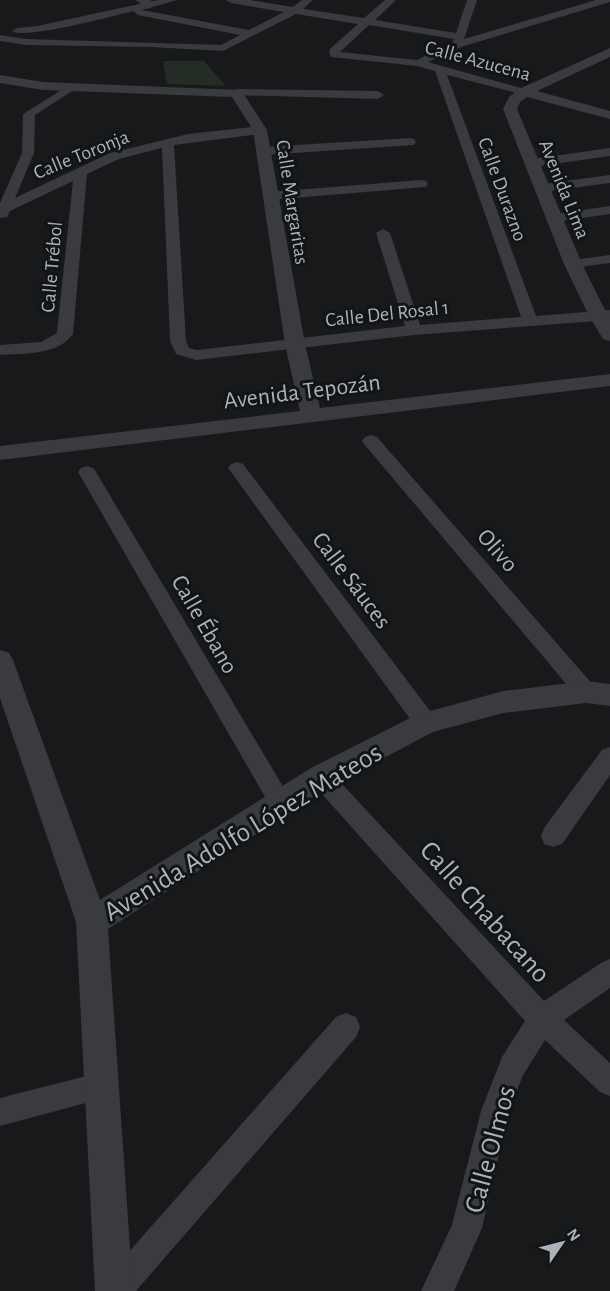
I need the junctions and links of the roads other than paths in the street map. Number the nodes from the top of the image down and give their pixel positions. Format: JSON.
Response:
{"nodes":[{"id":1,"x":231,"y":0,"type":"edge"},
{"id":2,"x":308,"y":0,"type":"edge"},
{"id":3,"x":391,"y":0,"type":"edge"},
{"id":4,"x":472,"y":0,"type":"edge"},
{"id":5,"x":607,"y":0,"type":"edge"},
{"id":6,"x":166,"y":1,"type":"edge"},
{"id":7,"x":145,"y":3,"type":"edge"},
{"id":8,"x":129,"y":10,"type":"junction"},
{"id":9,"x":294,"y":10,"type":"junction"},
{"id":10,"x":367,"y":21,"type":"junction"},
{"id":11,"x":0,"y":33,"type":"edge"},
{"id":12,"x":252,"y":34,"type":"junction"},
{"id":13,"x":0,"y":38,"type":"edge"},
{"id":14,"x":458,"y":41,"type":"junction"},
{"id":15,"x":610,"y":52,"type":"edge"},
{"id":16,"x":418,"y":63,"type":"junction"},
{"id":17,"x":440,"y":70,"type":"junction"},
{"id":18,"x":0,"y":79,"type":"edge"},
{"id":19,"x":71,"y":87,"type":"junction"},
{"id":20,"x":524,"y":92,"type":"junction"},
{"id":21,"x":236,"y":93,"type":"junction"},
{"id":22,"x":378,"y":95,"type":"dead end"},
{"id":23,"x":610,"y":115,"type":"edge"},
{"id":24,"x":260,"y":130,"type":"junction"},
{"id":25,"x":168,"y":142,"type":"junction"},
{"id":26,"x":410,"y":142,"type":"dead end"},
{"id":27,"x":264,"y":151,"type":"junction"},
{"id":28,"x":610,"y":153,"type":"edge"},
{"id":29,"x":532,"y":163,"type":"junction"},
{"id":30,"x":81,"y":171,"type":"junction"},
{"id":31,"x":610,"y":179,"type":"edge"},
{"id":32,"x":421,"y":184,"type":"dead end"},
{"id":33,"x":543,"y":188,"type":"junction"},
{"id":34,"x":270,"y":196,"type":"junction"},
{"id":35,"x":610,"y":210,"type":"edge"},
{"id":36,"x":2,"y":215,"type":"edge"},
{"id":37,"x":555,"y":218,"type":"junction"},
{"id":38,"x":383,"y":233,"type":"dead end"},
{"id":39,"x":610,"y":260,"type":"edge"},
{"id":40,"x":573,"y":264,"type":"junction"},
{"id":41,"x":604,"y":315,"type":"edge"},
{"id":42,"x":530,"y":321,"type":"junction"},
{"id":43,"x":414,"y":330,"type":"junction"},
{"id":44,"x":610,"y":335,"type":"edge"},
{"id":45,"x":295,"y":344,"type":"junction"},
{"id":46,"x":0,"y":350,"type":"edge"},
{"id":47,"x":610,"y":380,"type":"edge"},
{"id":48,"x":311,"y":415,"type":"junction"},
{"id":49,"x":371,"y":441,"type":"dead end"},
{"id":50,"x":0,"y":453,"type":"edge"},
{"id":51,"x":237,"y":468,"type":"dead end"},
{"id":52,"x":87,"y":472,"type":"dead end"},
{"id":53,"x":0,"y":660,"type":"edge"},
{"id":54,"x":598,"y":694,"type":"edge"},
{"id":55,"x":426,"y":723,"type":"junction"},
{"id":56,"x":610,"y":757,"type":"edge"},
{"id":57,"x":321,"y":777,"type":"junction"},
{"id":58,"x":280,"y":802,"type":"junction"},
{"id":59,"x":552,"y":836,"type":"dead end"},
{"id":60,"x":92,"y":922,"type":"junction"},
{"id":61,"x":610,"y":972,"type":"edge"},
{"id":62,"x":542,"y":1019,"type":"junction"},
{"id":63,"x":346,"y":1027,"type":"dead end"},
{"id":64,"x":610,"y":1082,"type":"edge"},
{"id":65,"x":102,"y":1086,"type":"junction"},
{"id":66,"x":0,"y":1112,"type":"edge"},
{"id":67,"x":115,"y":1291,"type":"edge"},
{"id":68,"x":437,"y":1291,"type":"edge"}],
"edges":[{"from":1,"to":9,"type":"street"},
{"from":2,"to":9,"type":"street"},
{"from":3,"to":10,"type":"street"},
{"from":4,"to":14,"type":"street"},
{"from":5,"to":14,"type":"street"},
{"from":6,"to":7,"type":"street"},
{"from":7,"to":8,"type":"street"},
{"from":8,"to":11,"type":"street"},
{"from":8,"to":12,"type":"street"},
{"from":9,"to":10,"type":"street"},
{"from":9,"to":12,"type":"street"},
{"from":10,"to":14,"type":"street"},
{"from":10,"to":16,"type":"street","name":"Calle Azucena"},
{"from":12,"to":13,"type":"street"},
{"from":14,"to":16,"type":"street"},
{"from":15,"to":20,"type":"street"},
{"from":16,"to":17,"type":"street","name":"Calle Azucena"},
{"from":17,"to":20,"type":"street","name":"Calle Azucena"},
{"from":17,"to":42,"type":"street","name":"Calle Durazno"},
{"from":18,"to":19,"type":"street"},
{"from":19,"to":21,"type":"street"},
{"from":19,"to":36,"type":"street"},
{"from":20,"to":23,"type":"street","name":"Calle Azucena"},
{"from":20,"to":29,"type":"street","name":"Avenida Lima"},
{"from":21,"to":22,"type":"street"},
{"from":21,"to":24,"type":"street","name":"Calle Margaritas"},
{"from":24,"to":25,"type":"street","name":"Calle Toronja"},
{"from":24,"to":27,"type":"street","name":"Calle Margaritas"},
{"from":25,"to":30,"type":"street","name":"Calle Toronja"},
{"from":25,"to":45,"type":"street","name":"Calle Del Rosal 1"},
{"from":26,"to":27,"type":"street"},
{"from":27,"to":34,"type":"street","name":"Calle Margaritas"},
{"from":28,"to":29,"type":"street"},
{"from":29,"to":33,"type":"street","name":"Avenida Lima"},
{"from":30,"to":36,"type":"street","name":"Calle Toronja"},
{"from":30,"to":46,"type":"street","name":"Calle Trébol"},
{"from":31,"to":33,"type":"street"},
{"from":32,"to":34,"type":"street"},
{"from":33,"to":37,"type":"street","name":"Avenida Lima"},
{"from":34,"to":45,"type":"street","name":"Calle Margaritas"},
{"from":35,"to":37,"type":"street"},
{"from":37,"to":40,"type":"street","name":"Avenida Lima"},
{"from":38,"to":43,"type":"street"},
{"from":39,"to":40,"type":"street"},
{"from":40,"to":41,"type":"street","name":"Avenida Lima"},
{"from":41,"to":42,"type":"street","name":"Calle Del Rosal 1"},
{"from":41,"to":44,"type":"street","name":"Avenida Lima"},
{"from":42,"to":43,"type":"street","name":"Calle Del Rosal 1"},
{"from":43,"to":45,"type":"street","name":"Calle Del Rosal 1"},
{"from":45,"to":48,"type":"street","name":"Calle Margaritas"},
{"from":47,"to":48,"type":"street","name":"Avenida Tepozán"},
{"from":48,"to":50,"type":"street","name":"Avenida Tepozán"},
{"from":49,"to":54,"type":"street","name":"Olivo"},
{"from":51,"to":55,"type":"street","name":"Calle Sáuces"},
{"from":52,"to":58,"type":"street","name":"Calle Ébano"},
{"from":53,"to":60,"type":"street"},
{"from":54,"to":55,"type":"street","name":"Avenida Adolfo López Mateos"},
{"from":55,"to":57,"type":"street","name":"Avenida Adolfo López Mateos"},
{"from":56,"to":59,"type":"street"},
{"from":57,"to":58,"type":"street","name":"Avenida Adolfo López Mateos"},
{"from":57,"to":62,"type":"street","name":"Calle Chabacano"},
{"from":58,"to":60,"type":"street","name":"Avenida Adolfo López Mateos"},
{"from":60,"to":65,"type":"street","name":"Avenida Adolfo López Mateos"},
{"from":61,"to":62,"type":"street","name":"Calle Olmos"},
{"from":62,"to":64,"type":"street","name":"Calle Chabacano"},
{"from":62,"to":68,"type":"street","name":"Calle Olmos"},
{"from":63,"to":67,"type":"street"},
{"from":65,"to":66,"type":"street"},
{"from":65,"to":67,"type":"street","name":"Avenida Adolfo López Mateos"}]}
